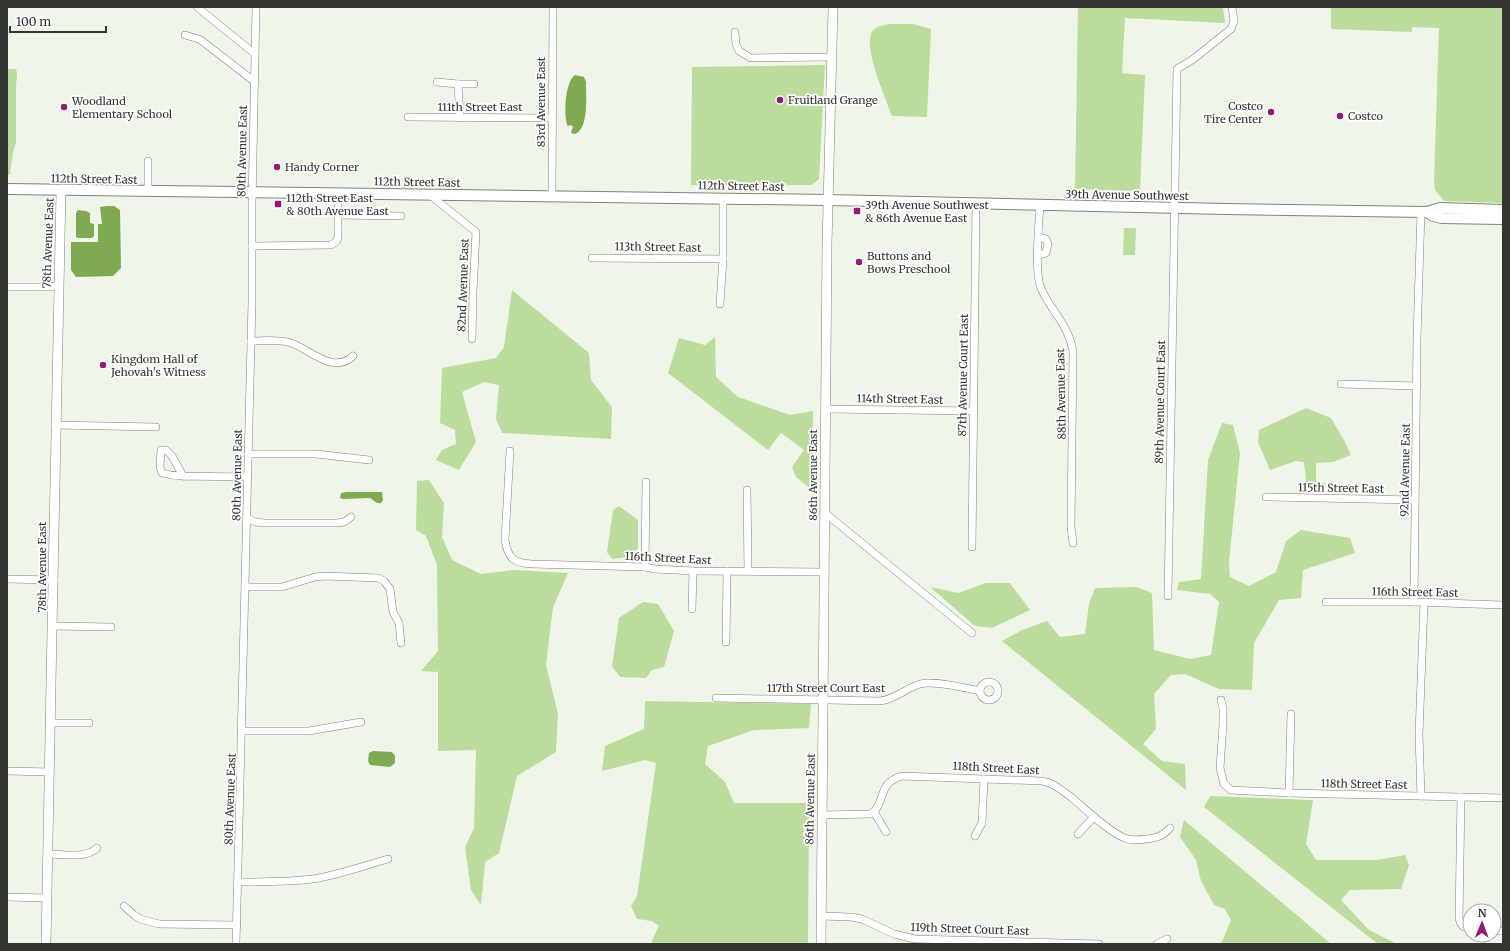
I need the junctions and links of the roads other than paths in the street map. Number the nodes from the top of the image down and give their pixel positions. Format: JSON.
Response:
{"nodes":[{"id":1,"x":197,"y":7,"type":"edge"},
{"id":2,"x":256,"y":7,"type":"edge"},
{"id":3,"x":553,"y":7,"type":"edge"},
{"id":4,"x":833,"y":7,"type":"edge"},
{"id":5,"x":1232,"y":7,"type":"edge"},
{"id":6,"x":734,"y":32,"type":"dead end"},
{"id":7,"x":185,"y":35,"type":"dead end"},
{"id":8,"x":255,"y":54,"type":"junction"},
{"id":9,"x":832,"y":57,"type":"junction"},
{"id":10,"x":255,"y":82,"type":"junction"},
{"id":11,"x":437,"y":82,"type":"dead end"},
{"id":12,"x":458,"y":84,"type":"junction"},
{"id":13,"x":474,"y":84,"type":"dead end"},
{"id":14,"x":408,"y":117,"type":"dead end"},
{"id":15,"x":460,"y":118,"type":"junction"},
{"id":16,"x":552,"y":118,"type":"junction"},
{"id":17,"x":148,"y":161,"type":"dead end"},
{"id":18,"x":7,"y":190,"type":"edge"},
{"id":19,"x":61,"y":191,"type":"junction"},
{"id":20,"x":148,"y":192,"type":"junction"},
{"id":21,"x":252,"y":193,"type":"junction"},
{"id":22,"x":338,"y":194,"type":"junction"},
{"id":23,"x":430,"y":194,"type":"junction"},
{"id":24,"x":552,"y":196,"type":"junction"},
{"id":25,"x":723,"y":198,"type":"junction"},
{"id":26,"x":828,"y":200,"type":"junction"},
{"id":27,"x":976,"y":203,"type":"junction"},
{"id":28,"x":1040,"y":205,"type":"junction"},
{"id":29,"x":1174,"y":208,"type":"junction"},
{"id":30,"x":1503,"y":210,"type":"edge"},
{"id":31,"x":1424,"y":212,"type":"junction"},
{"id":32,"x":338,"y":215,"type":"junction"},
{"id":33,"x":401,"y":216,"type":"dead end"},
{"id":34,"x":1503,"y":219,"type":"edge"},
{"id":35,"x":252,"y":246,"type":"junction"},
{"id":36,"x":592,"y":258,"type":"dead end"},
{"id":37,"x":723,"y":259,"type":"junction"},
{"id":38,"x":59,"y":285,"type":"junction"},
{"id":39,"x":7,"y":287,"type":"edge"},
{"id":40,"x":720,"y":304,"type":"dead end"},
{"id":41,"x":472,"y":339,"type":"dead end"},
{"id":42,"x":251,"y":341,"type":"junction"},
{"id":43,"x":353,"y":356,"type":"dead end"},
{"id":44,"x":1341,"y":384,"type":"dead end"},
{"id":45,"x":1417,"y":386,"type":"junction"},
{"id":46,"x":826,"y":409,"type":"junction"},
{"id":47,"x":974,"y":411,"type":"junction"},
{"id":48,"x":55,"y":425,"type":"junction"},
{"id":49,"x":156,"y":427,"type":"dead end"},
{"id":50,"x":510,"y":451,"type":"dead end"},
{"id":51,"x":248,"y":454,"type":"junction"},
{"id":52,"x":369,"y":460,"type":"dead end"},
{"id":53,"x":183,"y":476,"type":"dead end"},
{"id":54,"x":248,"y":477,"type":"junction"},
{"id":55,"x":646,"y":482,"type":"dead end"},
{"id":56,"x":747,"y":490,"type":"dead end"},
{"id":57,"x":1266,"y":497,"type":"dead end"},
{"id":58,"x":1415,"y":500,"type":"junction"},
{"id":59,"x":825,"y":513,"type":"junction"},
{"id":60,"x":351,"y":517,"type":"dead end"},
{"id":61,"x":247,"y":518,"type":"junction"},
{"id":62,"x":1074,"y":543,"type":"dead end"},
{"id":63,"x":972,"y":547,"type":"dead end"},
{"id":64,"x":645,"y":567,"type":"junction"},
{"id":65,"x":693,"y":571,"type":"junction"},
{"id":66,"x":727,"y":571,"type":"junction"},
{"id":67,"x":748,"y":571,"type":"junction"},
{"id":68,"x":824,"y":572,"type":"junction"},
{"id":69,"x":7,"y":580,"type":"edge"},
{"id":70,"x":54,"y":580,"type":"junction"},
{"id":71,"x":246,"y":588,"type":"junction"},
{"id":72,"x":1168,"y":596,"type":"dead end"},
{"id":73,"x":1326,"y":602,"type":"dead end"},
{"id":74,"x":1414,"y":602,"type":"junction"},
{"id":75,"x":1424,"y":603,"type":"junction"},
{"id":76,"x":1503,"y":605,"type":"edge"},
{"id":77,"x":692,"y":609,"type":"dead end"},
{"id":78,"x":53,"y":626,"type":"junction"},
{"id":79,"x":111,"y":627,"type":"dead end"},
{"id":80,"x":972,"y":633,"type":"dead end"},
{"id":81,"x":726,"y":642,"type":"dead end"},
{"id":82,"x":401,"y":643,"type":"dead end"},
{"id":83,"x":980,"y":691,"type":"dead end"},
{"id":84,"x":716,"y":698,"type":"dead end"},
{"id":85,"x":823,"y":700,"type":"junction"},
{"id":86,"x":1221,"y":700,"type":"dead end"},
{"id":87,"x":1292,"y":714,"type":"dead end"},
{"id":88,"x":361,"y":722,"type":"dead end"},
{"id":89,"x":51,"y":723,"type":"junction"},
{"id":90,"x":89,"y":723,"type":"dead end"},
{"id":91,"x":243,"y":731,"type":"junction"},
{"id":92,"x":7,"y":771,"type":"edge"},
{"id":93,"x":50,"y":772,"type":"junction"},
{"id":94,"x":984,"y":779,"type":"junction"},
{"id":95,"x":1289,"y":793,"type":"junction"},
{"id":96,"x":1421,"y":796,"type":"junction"},
{"id":97,"x":1461,"y":797,"type":"junction"},
{"id":98,"x":1503,"y":798,"type":"edge"},
{"id":99,"x":874,"y":812,"type":"junction"},
{"id":100,"x":822,"y":815,"type":"junction"},
{"id":101,"x":1094,"y":817,"type":"junction"},
{"id":102,"x":1170,"y":828,"type":"dead end"},
{"id":103,"x":886,"y":832,"type":"dead end"},
{"id":104,"x":1078,"y":834,"type":"dead end"},
{"id":105,"x":975,"y":836,"type":"dead end"},
{"id":106,"x":97,"y":848,"type":"dead end"},
{"id":107,"x":48,"y":854,"type":"junction"},
{"id":108,"x":388,"y":859,"type":"dead end"},
{"id":109,"x":238,"y":882,"type":"junction"},
{"id":110,"x":7,"y":897,"type":"edge"},
{"id":111,"x":47,"y":898,"type":"junction"},
{"id":112,"x":124,"y":906,"type":"dead end"},
{"id":113,"x":821,"y":916,"type":"junction"},
{"id":114,"x":237,"y":925,"type":"junction"},
{"id":115,"x":1462,"y":926,"type":"edge"},
{"id":116,"x":1167,"y":939,"type":"dead end"},
{"id":117,"x":46,"y":944,"type":"edge"},
{"id":118,"x":236,"y":944,"type":"edge"},
{"id":119,"x":821,"y":944,"type":"edge"},
{"id":120,"x":1099,"y":944,"type":"edge"},
{"id":121,"x":1157,"y":944,"type":"edge"}],
"edges":[{"from":1,"to":8,"type":"street"},
{"from":2,"to":8,"type":"street","name":"80th Avenue East"},
{"from":3,"to":16,"type":"street","name":"83rd Avenue East"},
{"from":4,"to":9,"type":"street","name":"86th Avenue East"},
{"from":5,"to":29,"type":"street","name":"89th Avenue Court East"},
{"from":6,"to":9,"type":"street"},
{"from":7,"to":10,"type":"street"},
{"from":8,"to":10,"type":"street","name":"80th Avenue East"},
{"from":9,"to":26,"type":"street","name":"86th Avenue East"},
{"from":10,"to":21,"type":"street","name":"80th Avenue East"},
{"from":11,"to":12,"type":"street"},
{"from":12,"to":13,"type":"street"},
{"from":12,"to":15,"type":"street"},
{"from":14,"to":15,"type":"street","name":"111th Street East"},
{"from":15,"to":16,"type":"street","name":"111th Street East"},
{"from":16,"to":24,"type":"street","name":"83rd Avenue East"},
{"from":17,"to":20,"type":"street"},
{"from":18,"to":19,"type":"main road","name":"112th Street East"},
{"from":19,"to":20,"type":"main road","name":"112th Street East"},
{"from":19,"to":38,"type":"street","name":"78th Avenue East"},
{"from":20,"to":21,"type":"main road","name":"112th Street East"},
{"from":21,"to":22,"type":"main road","name":"112th Street East"},
{"from":21,"to":35,"type":"street","name":"80th Avenue East"},
{"from":22,"to":23,"type":"main road","name":"112th Street East"},
{"from":22,"to":32,"type":"street"},
{"from":23,"to":24,"type":"main road","name":"112th Street East"},
{"from":23,"to":41,"type":"street","name":"82nd Avenue East"},
{"from":24,"to":25,"type":"main road","name":"112th Street East"},
{"from":25,"to":26,"type":"main road","name":"112th Street East"},
{"from":25,"to":37,"type":"street"},
{"from":26,"to":27,"type":"main road","name":"39th Avenue Southwest"},
{"from":26,"to":46,"type":"street","name":"86th Avenue East"},
{"from":27,"to":28,"type":"main road","name":"39th Avenue Southwest"},
{"from":27,"to":47,"type":"street","name":"87th Avenue Court East"},
{"from":28,"to":29,"type":"main road","name":"39th Avenue Southwest"},
{"from":28,"to":62,"type":"street","name":"88th Avenue East"},
{"from":29,"to":31,"type":"main road","name":"39th Avenue Southwest"},
{"from":29,"to":72,"type":"street","name":"89th Avenue Court East"},
{"from":30,"to":31,"type":"main road","name":"39th Avenue Southwest"},
{"from":31,"to":34,"type":"main road","name":"39th Avenue Southwest"},
{"from":31,"to":45,"type":"street","name":"92nd Avenue East"},
{"from":32,"to":33,"type":"street"},
{"from":32,"to":35,"type":"street"},
{"from":35,"to":42,"type":"street","name":"80th Avenue East"},
{"from":36,"to":37,"type":"street","name":"113th Street East"},
{"from":37,"to":40,"type":"street"},
{"from":38,"to":39,"type":"street"},
{"from":38,"to":48,"type":"street","name":"78th Avenue East"},
{"from":42,"to":43,"type":"street"},
{"from":42,"to":51,"type":"street","name":"80th Avenue East"},
{"from":44,"to":45,"type":"street"},
{"from":45,"to":58,"type":"street","name":"92nd Avenue East"},
{"from":46,"to":47,"type":"street","name":"114th Street East"},
{"from":46,"to":59,"type":"street","name":"86th Avenue East"},
{"from":47,"to":63,"type":"street","name":"87th Avenue Court East"},
{"from":48,"to":49,"type":"street"},
{"from":48,"to":70,"type":"street","name":"78th Avenue East"},
{"from":50,"to":64,"type":"street","name":"116th Street East"},
{"from":51,"to":52,"type":"street"},
{"from":51,"to":54,"type":"street","name":"80th Avenue East"},
{"from":53,"to":54,"type":"street"},
{"from":54,"to":61,"type":"street","name":"80th Avenue East"},
{"from":55,"to":64,"type":"street"},
{"from":56,"to":67,"type":"street"},
{"from":57,"to":58,"type":"street","name":"115th Street East"},
{"from":58,"to":74,"type":"street","name":"92nd Avenue East"},
{"from":59,"to":68,"type":"street","name":"86th Avenue East"},
{"from":59,"to":80,"type":"street"},
{"from":60,"to":61,"type":"street"},
{"from":61,"to":71,"type":"street","name":"80th Avenue East"},
{"from":64,"to":65,"type":"street","name":"116th Street East"},
{"from":65,"to":66,"type":"street","name":"116th Street East"},
{"from":65,"to":77,"type":"street"},
{"from":66,"to":67,"type":"street","name":"116th Street East"},
{"from":66,"to":81,"type":"street"},
{"from":67,"to":68,"type":"street","name":"116th Street East"},
{"from":68,"to":85,"type":"street","name":"86th Avenue East"},
{"from":69,"to":70,"type":"street"},
{"from":70,"to":78,"type":"street","name":"78th Avenue East"},
{"from":71,"to":82,"type":"street"},
{"from":71,"to":91,"type":"street","name":"80th Avenue East"},
{"from":73,"to":74,"type":"street","name":"116th Street East"},
{"from":74,"to":75,"type":"street","name":"116th Street East"},
{"from":75,"to":76,"type":"street","name":"116th Street East"},
{"from":75,"to":96,"type":"street"},
{"from":78,"to":79,"type":"street"},
{"from":78,"to":89,"type":"street","name":"78th Avenue East"},
{"from":83,"to":85,"type":"street","name":"117th Street Court East"},
{"from":84,"to":85,"type":"street","name":"117th Street Court East"},
{"from":85,"to":100,"type":"street","name":"86th Avenue East"},
{"from":86,"to":95,"type":"street","name":"118th Street East"},
{"from":87,"to":95,"type":"street"},
{"from":88,"to":91,"type":"street"},
{"from":89,"to":90,"type":"street"},
{"from":89,"to":93,"type":"street","name":"78th Avenue East"},
{"from":91,"to":109,"type":"street","name":"80th Avenue East"},
{"from":92,"to":93,"type":"street"},
{"from":93,"to":107,"type":"street","name":"78th Avenue East"},
{"from":94,"to":99,"type":"street","name":"118th Street East"},
{"from":94,"to":101,"type":"street","name":"118th Street East"},
{"from":94,"to":105,"type":"street"},
{"from":95,"to":96,"type":"street","name":"118th Street East"},
{"from":96,"to":97,"type":"street","name":"118th Street East"},
{"from":97,"to":98,"type":"street","name":"118th Street East"},
{"from":97,"to":115,"type":"street"},
{"from":99,"to":100,"type":"street"},
{"from":99,"to":103,"type":"street"},
{"from":100,"to":113,"type":"street","name":"86th Avenue East"},
{"from":101,"to":102,"type":"street","name":"118th Street East"},
{"from":101,"to":104,"type":"street"},
{"from":106,"to":107,"type":"street"},
{"from":107,"to":111,"type":"street","name":"78th Avenue East"},
{"from":108,"to":109,"type":"street"},
{"from":109,"to":114,"type":"street","name":"80th Avenue East"},
{"from":110,"to":111,"type":"street"},
{"from":111,"to":117,"type":"street","name":"78th Avenue East"},
{"from":112,"to":114,"type":"street"},
{"from":113,"to":119,"type":"street","name":"86th Avenue East"},
{"from":113,"to":120,"type":"street","name":"119th Street Court East"},
{"from":114,"to":118,"type":"street","name":"80th Avenue East"},
{"from":116,"to":121,"type":"street"}]}
